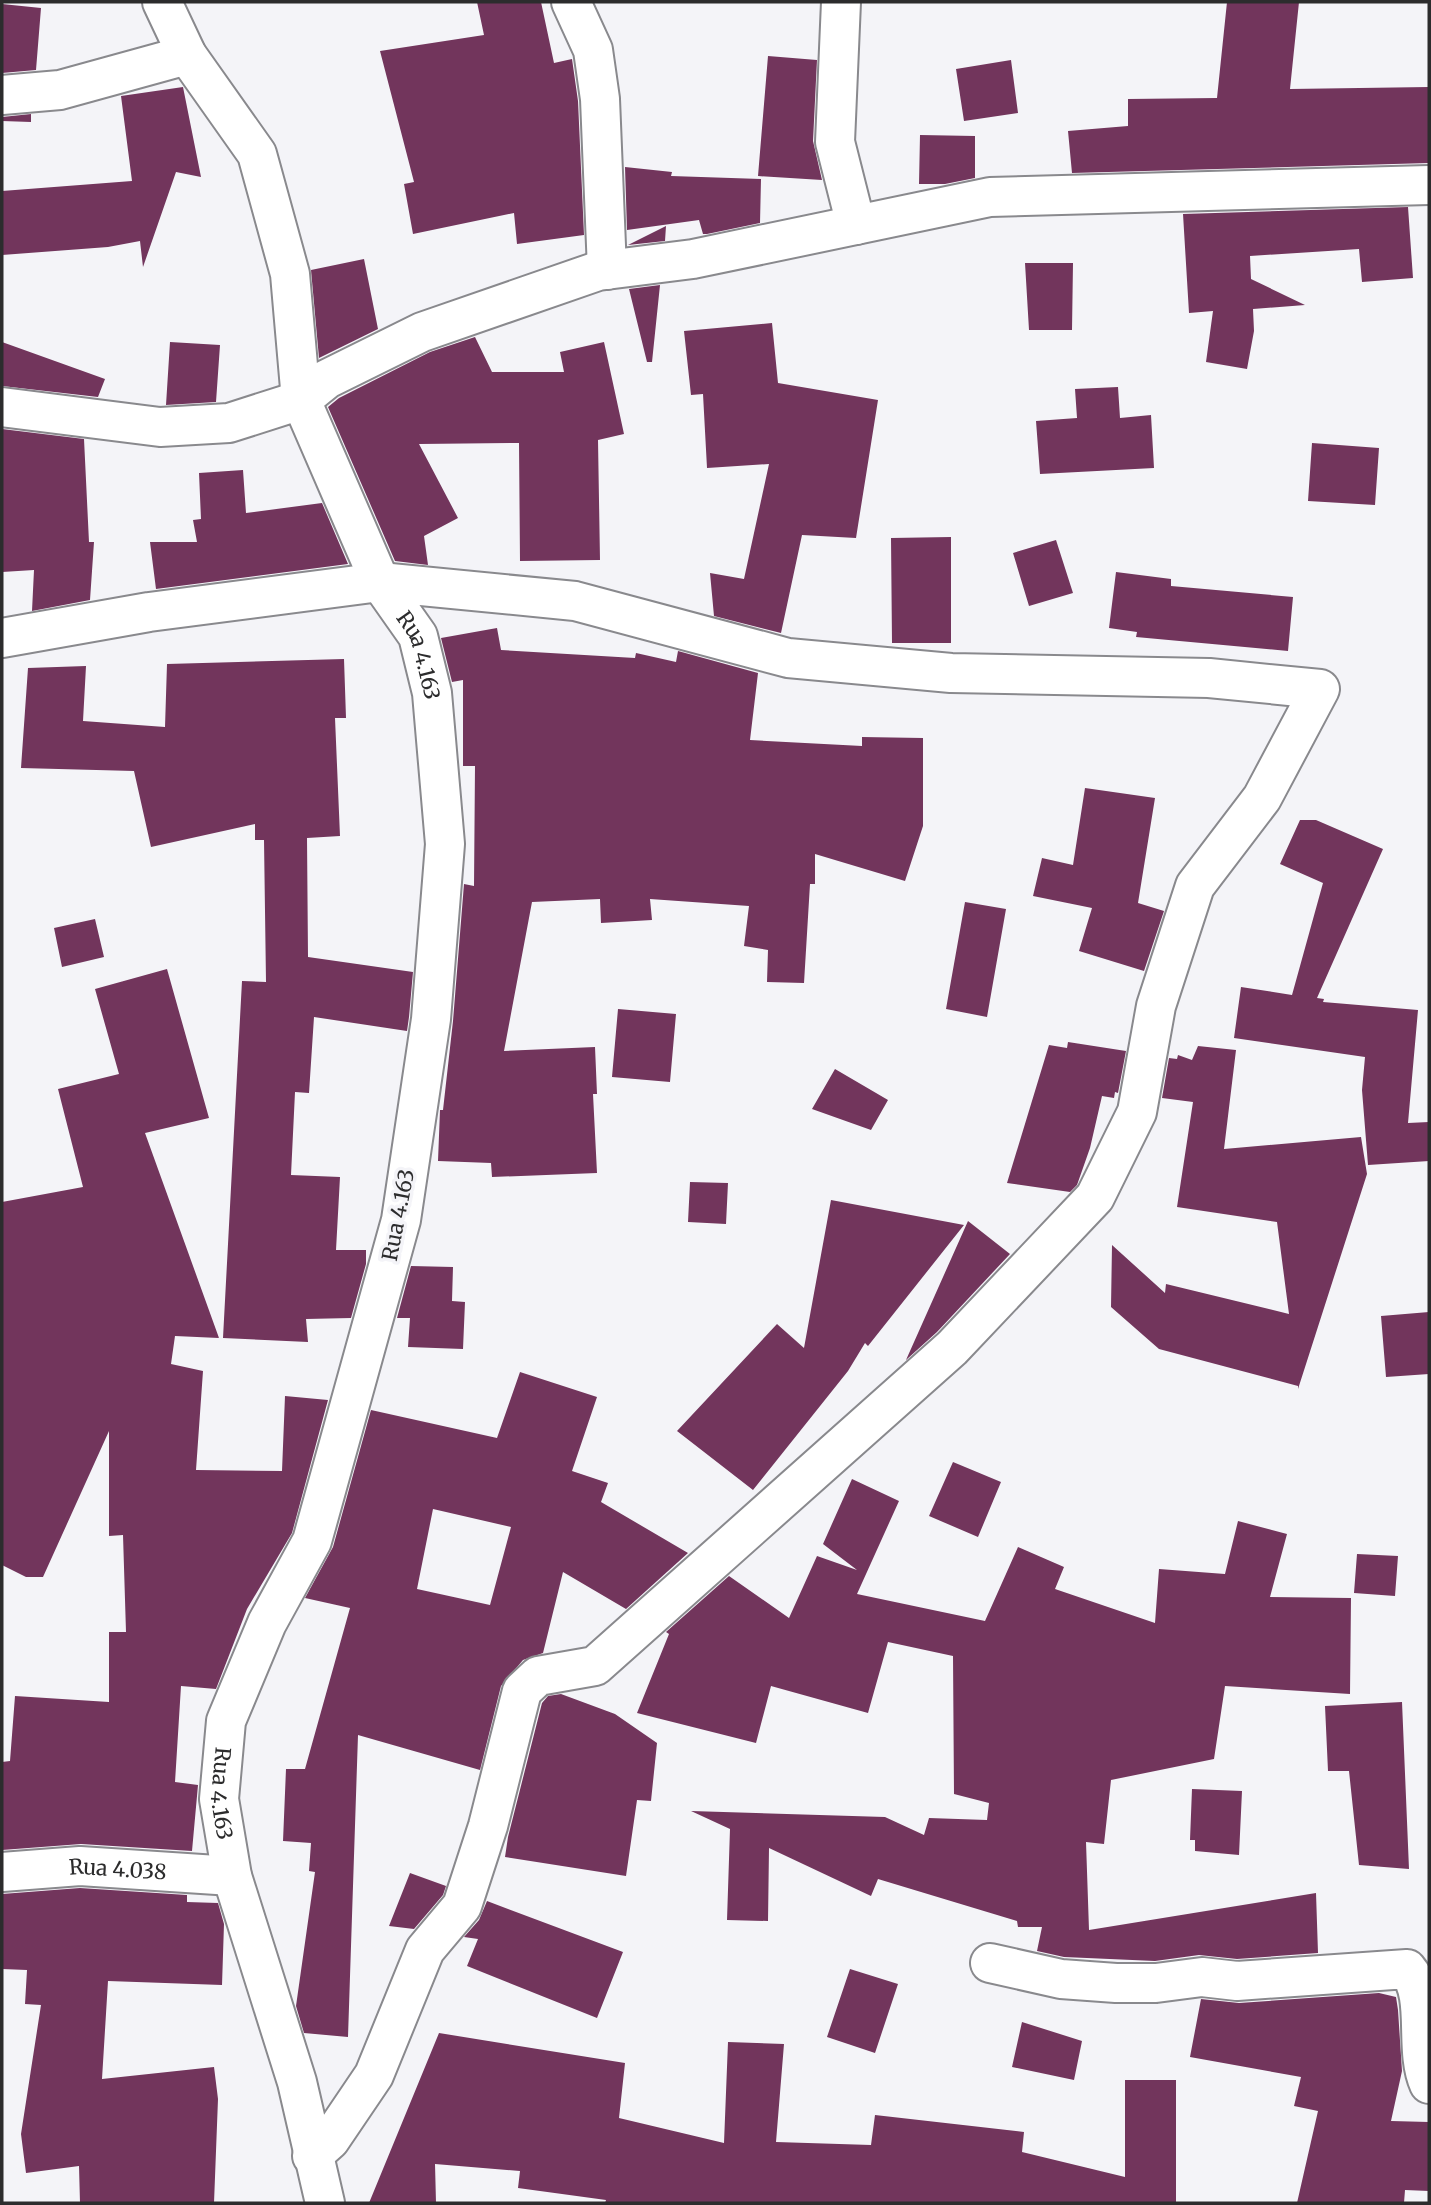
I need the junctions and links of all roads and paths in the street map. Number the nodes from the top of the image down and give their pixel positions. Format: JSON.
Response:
{"nodes":[{"id":1,"x":162,"y":2,"type":"edge"},
{"id":2,"x":571,"y":2,"type":"edge"},
{"id":3,"x":841,"y":2,"type":"edge"},
{"id":4,"x":187,"y":55,"type":"junction"},
{"id":5,"x":2,"y":95,"type":"edge"},
{"id":6,"x":1429,"y":186,"type":"edge"},
{"id":7,"x":856,"y":225,"type":"junction"},
{"id":8,"x":607,"y":270,"type":"junction"},
{"id":9,"x":301,"y":400,"type":"junction"},
{"id":10,"x":2,"y":407,"type":"edge"},
{"id":11,"x":380,"y":582,"type":"junction"},
{"id":12,"x":2,"y":638,"type":"edge"},
{"id":13,"x":2,"y":1872,"type":"edge"},
{"id":14,"x":232,"y":1875,"type":"junction"},
{"id":15,"x":990,"y":1963,"type":"dead end"},
{"id":16,"x":1429,"y":2084,"type":"edge"},
{"id":17,"x":313,"y":2156,"type":"junction"},
{"id":18,"x":325,"y":2203,"type":"edge"}],
"edges":[{"from":1,"to":4,"type":"street","name":"Rua 4.163"},
{"from":2,"to":8,"type":"street"},
{"from":3,"to":7,"type":"street"},
{"from":4,"to":5,"type":"street"},
{"from":4,"to":9,"type":"street","name":"Rua 4.163"},
{"from":6,"to":7,"type":"street"},
{"from":7,"to":8,"type":"street"},
{"from":8,"to":9,"type":"street"},
{"from":9,"to":10,"type":"street"},
{"from":9,"to":11,"type":"street","name":"Rua 4.163"},
{"from":11,"to":12,"type":"street"},
{"from":11,"to":14,"type":"street","name":"Rua 4.163"},
{"from":11,"to":17,"type":"street"},
{"from":13,"to":14,"type":"street","name":"Rua 4.038"},
{"from":14,"to":17,"type":"street","name":"Rua 4.163"},
{"from":15,"to":16,"type":"street"},
{"from":17,"to":18,"type":"street","name":"Rua 4.163"}]}
